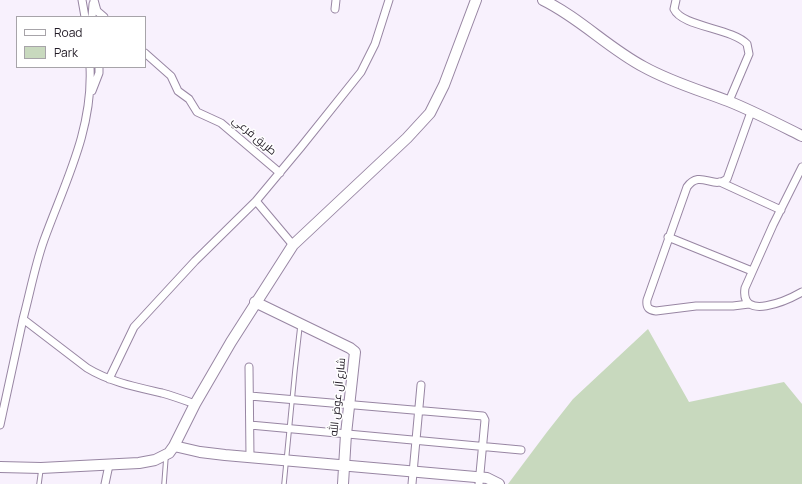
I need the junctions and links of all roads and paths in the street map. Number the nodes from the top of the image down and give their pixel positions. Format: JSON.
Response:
{"nodes":[{"id":1,"x":82,"y":0,"type":"edge"},
{"id":2,"x":93,"y":0,"type":"edge"},
{"id":3,"x":336,"y":0,"type":"edge"},
{"id":4,"x":389,"y":0,"type":"edge"},
{"id":5,"x":476,"y":0,"type":"edge"},
{"id":6,"x":543,"y":0,"type":"edge"},
{"id":7,"x":676,"y":0,"type":"edge"},
{"id":8,"x":334,"y":9,"type":"dead end"},
{"id":9,"x":85,"y":16,"type":"edge"},
{"id":10,"x":92,"y":16,"type":"edge"},
{"id":11,"x":103,"y":16,"type":"edge"},
{"id":12,"x":146,"y":54,"type":"edge"},
{"id":13,"x":90,"y":68,"type":"edge"},
{"id":14,"x":99,"y":68,"type":"edge"},
{"id":15,"x":89,"y":99,"type":"junction"},
{"id":16,"x":728,"y":102,"type":"junction"},
{"id":17,"x":751,"y":112,"type":"junction"},
{"id":18,"x":802,"y":136,"type":"edge"},
{"id":19,"x":802,"y":168,"type":"edge"},
{"id":20,"x":280,"y":173,"type":"junction"},
{"id":21,"x":720,"y":182,"type":"junction"},
{"id":22,"x":256,"y":201,"type":"junction"},
{"id":23,"x":781,"y":210,"type":"junction"},
{"id":24,"x":668,"y":237,"type":"junction"},
{"id":25,"x":293,"y":245,"type":"junction"},
{"id":26,"x":752,"y":271,"type":"junction"},
{"id":27,"x":802,"y":292,"type":"edge"},
{"id":28,"x":255,"y":302,"type":"junction"},
{"id":29,"x":749,"y":304,"type":"junction"},
{"id":30,"x":23,"y":319,"type":"junction"},
{"id":31,"x":301,"y":323,"type":"junction"},
{"id":32,"x":249,"y":367,"type":"dead end"},
{"id":33,"x":109,"y":379,"type":"junction"},
{"id":34,"x":421,"y":385,"type":"dead end"},
{"id":35,"x":250,"y":396,"type":"junction"},
{"id":36,"x":292,"y":399,"type":"junction"},
{"id":37,"x":195,"y":404,"type":"junction"},
{"id":38,"x":349,"y":405,"type":"junction"},
{"id":39,"x":419,"y":411,"type":"junction"},
{"id":40,"x":0,"y":425,"type":"edge"},
{"id":41,"x":250,"y":425,"type":"junction"},
{"id":42,"x":289,"y":429,"type":"junction"},
{"id":43,"x":346,"y":434,"type":"junction"},
{"id":44,"x":416,"y":440,"type":"junction"},
{"id":45,"x":174,"y":446,"type":"junction"},
{"id":46,"x":483,"y":447,"type":"junction"},
{"id":47,"x":521,"y":450,"type":"dead end"},
{"id":48,"x":166,"y":456,"type":"junction"},
{"id":49,"x":250,"y":457,"type":"junction"},
{"id":50,"x":286,"y":461,"type":"junction"},
{"id":51,"x":109,"y":465,"type":"junction"},
{"id":52,"x":344,"y":466,"type":"junction"},
{"id":53,"x":0,"y":467,"type":"edge"},
{"id":54,"x":41,"y":468,"type":"junction"},
{"id":55,"x":413,"y":471,"type":"junction"},
{"id":56,"x":480,"y":481,"type":"edge"},
{"id":57,"x":40,"y":484,"type":"edge"},
{"id":58,"x":106,"y":484,"type":"edge"},
{"id":59,"x":164,"y":484,"type":"edge"},
{"id":60,"x":284,"y":484,"type":"edge"},
{"id":61,"x":343,"y":484,"type":"edge"},
{"id":62,"x":412,"y":484,"type":"edge"},
{"id":63,"x":499,"y":484,"type":"edge"}],
"edges":[{"from":1,"to":9,"type":"street"},
{"from":2,"to":10,"type":"street"},
{"from":2,"to":11,"type":"street"},
{"from":3,"to":8,"type":"street"},
{"from":4,"to":20,"type":"street"},
{"from":5,"to":25,"type":"street"},
{"from":6,"to":16,"type":"street"},
{"from":7,"to":16,"type":"street"},
{"from":12,"to":20,"type":"street","name":"طريق فرعي"},
{"from":13,"to":15,"type":"street"},
{"from":14,"to":15,"type":"street"},
{"from":15,"to":30,"type":"street"},
{"from":16,"to":17,"type":"street"},
{"from":17,"to":18,"type":"street"},
{"from":17,"to":21,"type":"street"},
{"from":19,"to":23,"type":"street"},
{"from":20,"to":22,"type":"street"},
{"from":21,"to":23,"type":"street"},
{"from":21,"to":24,"type":"street"},
{"from":22,"to":25,"type":"street"},
{"from":22,"to":33,"type":"street"},
{"from":23,"to":26,"type":"street"},
{"from":24,"to":26,"type":"street"},
{"from":24,"to":29,"type":"street"},
{"from":25,"to":28,"type":"street"},
{"from":26,"to":29,"type":"street"},
{"from":27,"to":29,"type":"street"},
{"from":28,"to":31,"type":"street","name":"شارع آل عوض الله"},
{"from":28,"to":37,"type":"street"},
{"from":30,"to":33,"type":"street"},
{"from":30,"to":40,"type":"street"},
{"from":31,"to":36,"type":"lane"},
{"from":31,"to":38,"type":"street","name":"شارع آل عوض الله"},
{"from":32,"to":35,"type":"street"},
{"from":33,"to":37,"type":"street"},
{"from":34,"to":39,"type":"street"},
{"from":35,"to":36,"type":"street"},
{"from":35,"to":41,"type":"street"},
{"from":36,"to":38,"type":"street"},
{"from":36,"to":42,"type":"lane"},
{"from":37,"to":45,"type":"street"},
{"from":38,"to":39,"type":"street"},
{"from":38,"to":43,"type":"street","name":"شارع آل عوض الله"},
{"from":39,"to":44,"type":"street"},
{"from":39,"to":46,"type":"street"},
{"from":41,"to":42,"type":"street"},
{"from":41,"to":49,"type":"street"},
{"from":42,"to":43,"type":"street"},
{"from":42,"to":50,"type":"lane"},
{"from":43,"to":44,"type":"street"},
{"from":43,"to":52,"type":"street","name":"شارع آل عوض الله"},
{"from":44,"to":46,"type":"street"},
{"from":44,"to":55,"type":"street"},
{"from":45,"to":48,"type":"street"},
{"from":45,"to":49,"type":"street"},
{"from":46,"to":47,"type":"street"},
{"from":46,"to":56,"type":"street"},
{"from":48,"to":51,"type":"street"},
{"from":48,"to":59,"type":"lane"},
{"from":49,"to":50,"type":"street"},
{"from":50,"to":52,"type":"street"},
{"from":50,"to":60,"type":"lane"},
{"from":51,"to":54,"type":"street"},
{"from":51,"to":58,"type":"street"},
{"from":52,"to":55,"type":"street"},
{"from":52,"to":61,"type":"street","name":"شارع آل عوض الله"},
{"from":53,"to":54,"type":"street"},
{"from":54,"to":57,"type":"lane"},
{"from":55,"to":56,"type":"street"},
{"from":55,"to":62,"type":"street"},
{"from":56,"to":63,"type":"street"}]}
